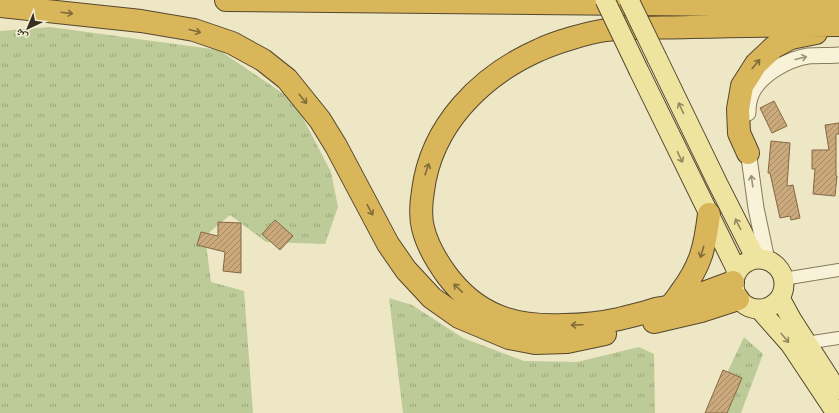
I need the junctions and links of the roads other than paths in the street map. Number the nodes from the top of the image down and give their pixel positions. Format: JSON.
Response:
{"nodes":[{"id":1,"x":0,"y":0,"type":"edge"},
{"id":2,"x":36,"y":0,"type":"edge"},
{"id":3,"x":226,"y":0,"type":"edge"},
{"id":4,"x":605,"y":0,"type":"edge"},
{"id":5,"x":629,"y":0,"type":"edge"},
{"id":6,"x":0,"y":6,"type":"edge"},
{"id":7,"x":839,"y":6,"type":"edge"},
{"id":8,"x":839,"y":26,"type":"edge"},
{"id":9,"x":839,"y":55,"type":"edge"},
{"id":10,"x":748,"y":153,"type":"junction"},
{"id":11,"x":709,"y":214,"type":"junction"},
{"id":12,"x":762,"y":260,"type":"junction"},
{"id":13,"x":839,"y":270,"type":"edge"},
{"id":14,"x":736,"y":284,"type":"junction"},
{"id":15,"x":782,"y":288,"type":"junction"},
{"id":16,"x":671,"y":305,"type":"junction"},
{"id":17,"x":759,"y":309,"type":"junction"},
{"id":18,"x":839,"y":338,"type":"edge"},
{"id":19,"x":806,"y":342,"type":"junction"},
{"id":20,"x":839,"y":393,"type":"edge"},
{"id":21,"x":836,"y":413,"type":"edge"}],
"edges":[{"from":1,"to":2,"type":"highway"},
{"from":3,"to":7,"type":"highway"},
{"from":4,"to":11,"type":"main road","one_way":true,"bridge":true},
{"from":12,"to":5,"type":"main road","one_way":true,"bridge":true},
{"from":6,"to":14,"type":"highway","one_way":true},
{"from":10,"to":8,"type":"highway","one_way":true},
{"from":16,"to":8,"type":"highway","one_way":true},
{"from":10,"to":9,"type":"street","one_way":true},
{"from":12,"to":10,"type":"street","one_way":true},
{"from":11,"to":14,"type":"main road"},
{"from":11,"to":16,"type":"highway","one_way":true},
{"from":12,"to":14,"type":"main road"},
{"from":12,"to":15,"type":"main road"},
{"from":13,"to":15,"type":"street"},
{"from":14,"to":16,"type":"highway"},
{"from":14,"to":17,"type":"main road"},
{"from":15,"to":17,"type":"main road"},
{"from":15,"to":19,"type":"main road"},
{"from":17,"to":21,"type":"main road","one_way":true},
{"from":18,"to":19,"type":"street"},
{"from":19,"to":20,"type":"main road"}]}
